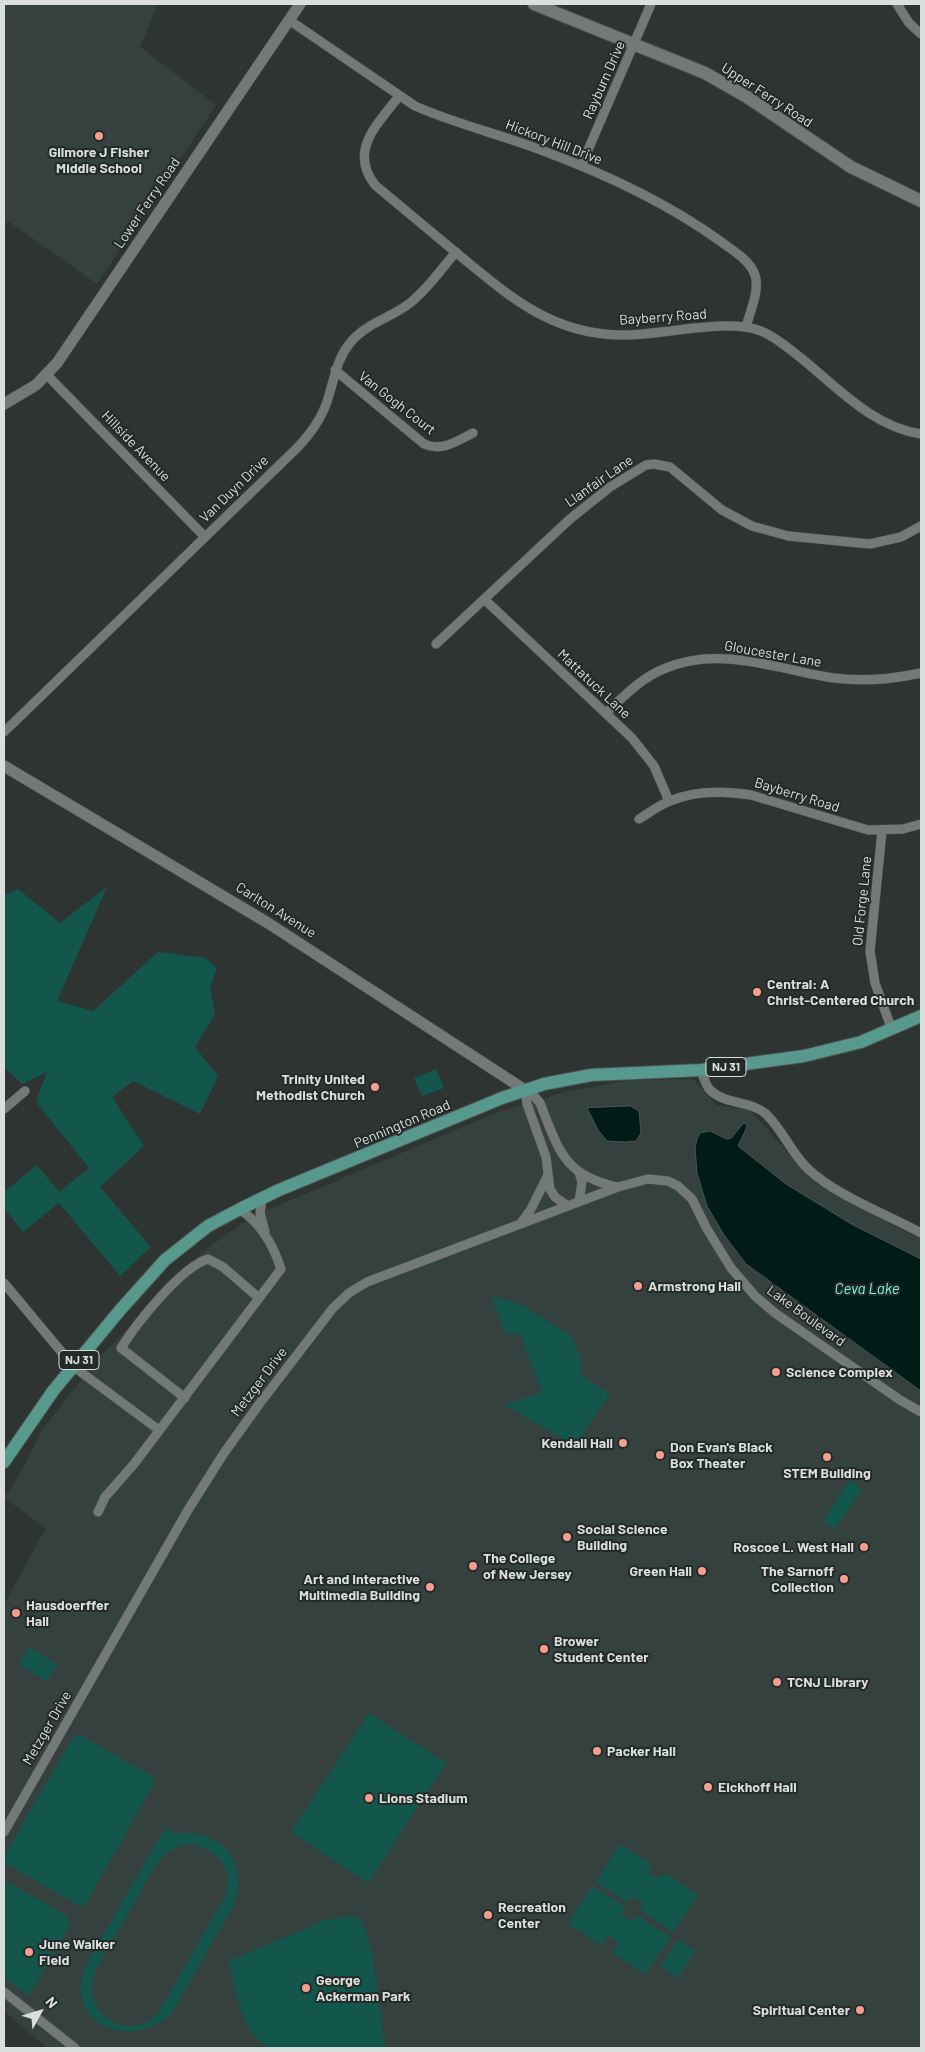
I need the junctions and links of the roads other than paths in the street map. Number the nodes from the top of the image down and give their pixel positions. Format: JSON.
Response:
{"nodes":[{"id":1,"x":300,"y":4,"type":"edge"},
{"id":2,"x":534,"y":4,"type":"edge"},
{"id":3,"x":651,"y":4,"type":"edge"},
{"id":4,"x":897,"y":4,"type":"edge"},
{"id":5,"x":289,"y":20,"type":"junction"},
{"id":6,"x":921,"y":34,"type":"edge"},
{"id":7,"x":635,"y":44,"type":"junction"},
{"id":8,"x":399,"y":96,"type":"junction"},
{"id":9,"x":582,"y":166,"type":"junction"},
{"id":10,"x":921,"y":201,"type":"edge"},
{"id":11,"x":456,"y":252,"type":"junction"},
{"id":12,"x":746,"y":327,"type":"junction"},
{"id":13,"x":335,"y":370,"type":"junction"},
{"id":14,"x":47,"y":375,"type":"junction"},
{"id":15,"x":4,"y":404,"type":"edge"},
{"id":16,"x":473,"y":433,"type":"dead end"},
{"id":17,"x":921,"y":434,"type":"edge"},
{"id":18,"x":921,"y":526,"type":"edge"},
{"id":19,"x":205,"y":536,"type":"junction"},
{"id":20,"x":484,"y":598,"type":"junction"},
{"id":21,"x":436,"y":644,"type":"dead end"},
{"id":22,"x":921,"y":673,"type":"edge"},
{"id":23,"x":606,"y":713,"type":"junction"},
{"id":24,"x":4,"y":732,"type":"edge"},
{"id":25,"x":4,"y":766,"type":"edge"},
{"id":26,"x":669,"y":801,"type":"junction"},
{"id":27,"x":639,"y":819,"type":"dead end"},
{"id":28,"x":921,"y":824,"type":"edge"},
{"id":29,"x":882,"y":831,"type":"junction"},
{"id":30,"x":921,"y":1016,"type":"edge"},
{"id":31,"x":892,"y":1030,"type":"junction"},
{"id":32,"x":701,"y":1070,"type":"junction"},
{"id":33,"x":525,"y":1090,"type":"junction"},
{"id":34,"x":25,"y":1091,"type":"dead end"},
{"id":35,"x":4,"y":1109,"type":"edge"},
{"id":36,"x":579,"y":1172,"type":"junction"},
{"id":37,"x":547,"y":1177,"type":"junction"},
{"id":38,"x":618,"y":1187,"type":"junction"},
{"id":39,"x":262,"y":1198,"type":"junction"},
{"id":40,"x":579,"y":1202,"type":"junction"},
{"id":41,"x":568,"y":1206,"type":"junction"},
{"id":42,"x":239,"y":1210,"type":"junction"},
{"id":43,"x":701,"y":1217,"type":"joint"},
{"id":44,"x":521,"y":1223,"type":"junction"},
{"id":45,"x":920,"y":1230,"type":"edge"},
{"id":46,"x":266,"y":1235,"type":"junction"},
{"id":47,"x":4,"y":1283,"type":"edge"},
{"id":48,"x":259,"y":1298,"type":"junction"},
{"id":49,"x":74,"y":1367,"type":"junction"},
{"id":50,"x":185,"y":1398,"type":"junction"},
{"id":51,"x":921,"y":1412,"type":"edge"},
{"id":52,"x":159,"y":1430,"type":"junction"},
{"id":53,"x":4,"y":1462,"type":"edge"},
{"id":54,"x":98,"y":1512,"type":"dead end"},
{"id":55,"x":4,"y":1832,"type":"edge"},
{"id":56,"x":4,"y":1992,"type":"edge"},
{"id":57,"x":75,"y":2048,"type":"edge"}],
"edges":[{"from":1,"to":5,"type":"street","name":"Lower Ferry Road"},
{"from":2,"to":7,"type":"main road","name":"Upper Ferry Road"},
{"from":3,"to":7,"type":"street","name":"Rayburn Drive"},
{"from":4,"to":6,"type":"street"},
{"from":5,"to":8,"type":"street","name":"Hickory Hill Drive"},
{"from":5,"to":14,"type":"street","name":"Lower Ferry Road"},
{"from":7,"to":9,"type":"street","name":"Rayburn Drive"},
{"from":7,"to":10,"type":"main road","name":"Upper Ferry Road"},
{"from":8,"to":9,"type":"street","name":"Hickory Hill Drive"},
{"from":8,"to":11,"type":"street","name":"Bayberry Road"},
{"from":9,"to":12,"type":"street","name":"Hickory Hill Drive"},
{"from":11,"to":12,"type":"street","name":"Bayberry Road"},
{"from":11,"to":13,"type":"street","name":"Van Duyn Drive"},
{"from":12,"to":17,"type":"street","name":"Bayberry Road"},
{"from":13,"to":16,"type":"street","name":"Van Gogh Court"},
{"from":13,"to":19,"type":"street","name":"Van Duyn Drive"},
{"from":14,"to":15,"type":"street","name":"Lower Ferry Road"},
{"from":14,"to":19,"type":"street","name":"Hillside Avenue"},
{"from":18,"to":20,"type":"street","name":"Llanfair Lane"},
{"from":19,"to":24,"type":"street","name":"Van Duyn Drive"},
{"from":20,"to":21,"type":"street","name":"Llanfair Lane"},
{"from":20,"to":23,"type":"street","name":"Mattatuck Lane"},
{"from":22,"to":23,"type":"street","name":"Gloucester Lane"},
{"from":23,"to":26,"type":"street","name":"Mattatuck Lane"},
{"from":25,"to":33,"type":"street","name":"Carlton Avenue"},
{"from":26,"to":27,"type":"street","name":"Bayberry Road"},
{"from":26,"to":29,"type":"street","name":"Bayberry Road"},
{"from":28,"to":29,"type":"street","name":"Bayberry Road"},
{"from":29,"to":31,"type":"street","name":"Old Forge Lane"},
{"from":30,"to":31,"type":"main road","name":"Pennington Road","number":"NJ 31"},
{"from":31,"to":32,"type":"main road","name":"Pennington Road","number":"NJ 31"},
{"from":32,"to":33,"type":"main road","name":"Pennington Road","number":"NJ 31"},
{"from":32,"to":45,"type":"street"},
{"from":33,"to":36,"type":"street"},
{"from":33,"to":37,"type":"street"},
{"from":33,"to":39,"type":"main road","name":"Pennington Road","number":"NJ 31"},
{"from":34,"to":35,"type":"street"},
{"from":36,"to":38,"type":"street"},
{"from":36,"to":40,"type":"street"},
{"from":37,"to":41,"type":"street"},
{"from":37,"to":44,"type":"street"},
{"from":38,"to":40,"type":"street","name":"Metzger Drive"},
{"from":38,"to":43,"type":"street","name":"Metzger Drive"},
{"from":39,"to":42,"type":"main road","name":"Pennington Road","number":"NJ 31"},
{"from":39,"to":46,"type":"street"},
{"from":40,"to":41,"type":"street","name":"Metzger Drive"},
{"from":41,"to":44,"type":"street","name":"Metzger Drive"},
{"from":42,"to":46,"type":"street"},
{"from":42,"to":49,"type":"main road","name":"Pennington Road","number":"NJ 31"},
{"from":43,"to":51,"type":"street","name":"Lake Boulevard"},
{"from":44,"to":55,"type":"street","name":"Metzger Drive"},
{"from":46,"to":48,"type":"street"},
{"from":47,"to":49,"type":"street"},
{"from":48,"to":50,"type":"street"},
{"from":48,"to":50,"type":"street"},
{"from":49,"to":52,"type":"street"},
{"from":49,"to":53,"type":"main road","name":"Pennington Road","number":"NJ 31"},
{"from":50,"to":52,"type":"street"},
{"from":52,"to":54,"type":"street"},
{"from":56,"to":57,"type":"street"}]}
